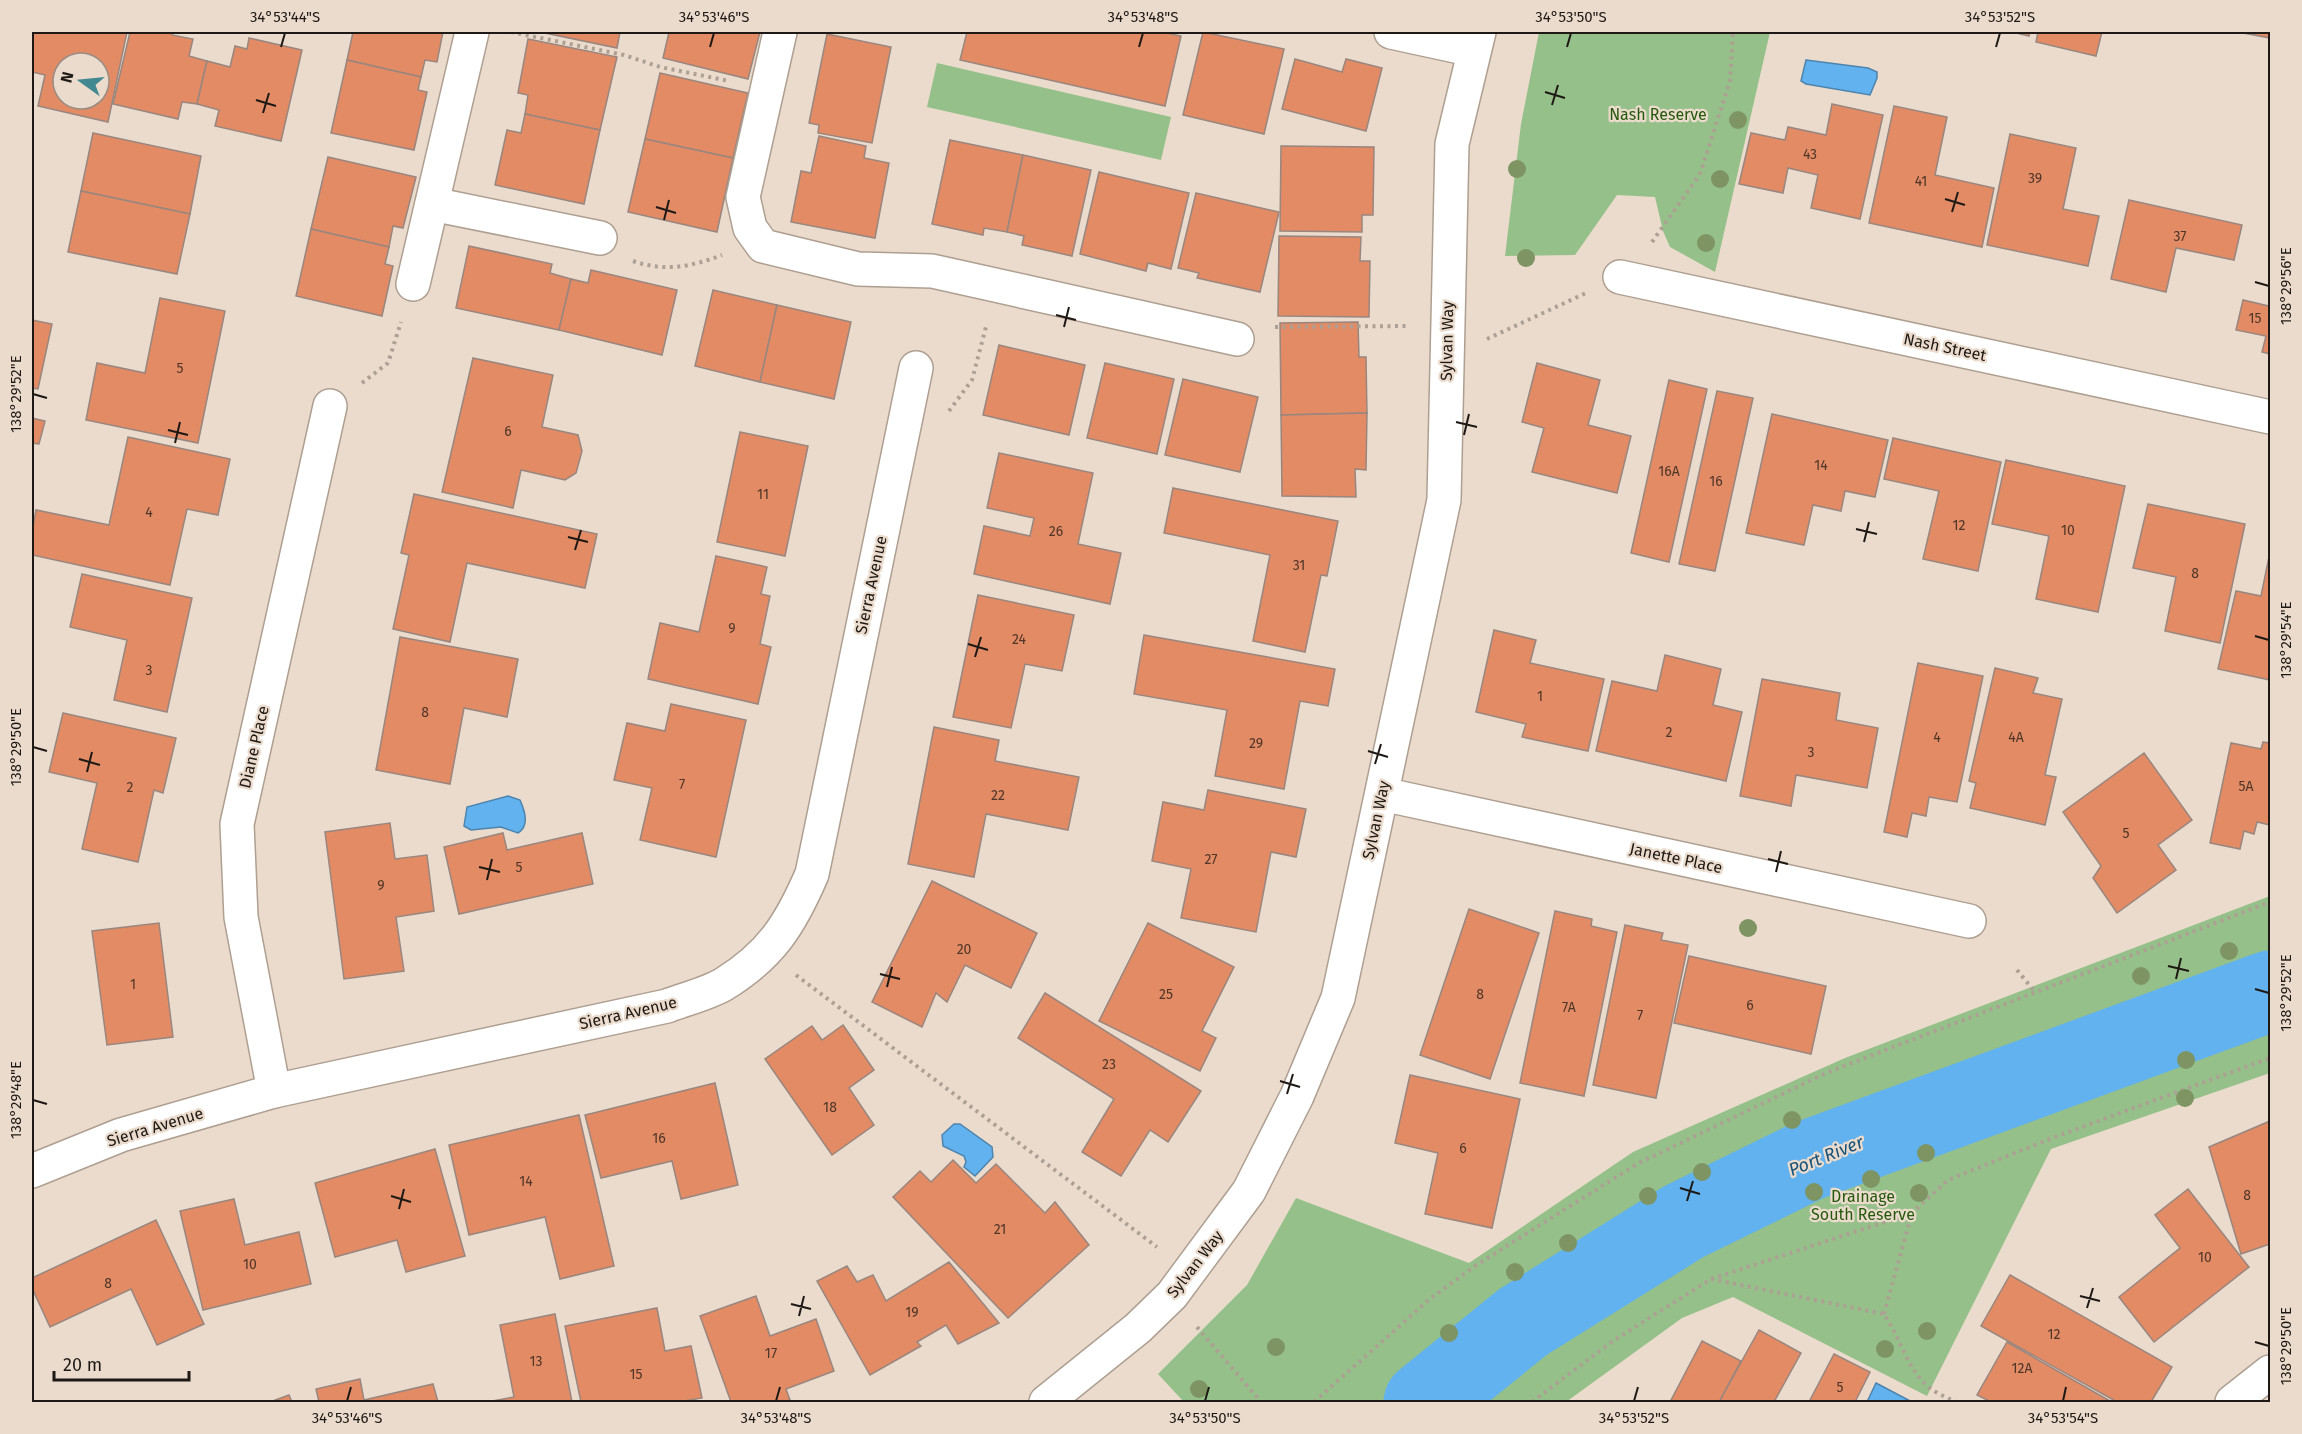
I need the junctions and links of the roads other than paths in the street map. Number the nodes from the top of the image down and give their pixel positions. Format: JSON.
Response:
{"nodes":[{"id":1,"x":472,"y":32,"type":"edge"},
{"id":2,"x":780,"y":32,"type":"edge"},
{"id":3,"x":1391,"y":32,"type":"edge"},
{"id":4,"x":1476,"y":41,"type":"edge"},
{"id":5,"x":432,"y":204,"type":"junction"},
{"id":6,"x":600,"y":238,"type":"road end"},
{"id":7,"x":1620,"y":277,"type":"road end"},
{"id":8,"x":412,"y":284,"type":"road end"},
{"id":9,"x":1235,"y":338,"type":"road end"},
{"id":10,"x":916,"y":368,"type":"dead end"},
{"id":11,"x":330,"y":406,"type":"road end"},
{"id":12,"x":2271,"y":417,"type":"edge"},
{"id":13,"x":1382,"y":794,"type":"junction"},
{"id":14,"x":1969,"y":921,"type":"dead end"},
{"id":15,"x":274,"y":1091,"type":"junction"},
{"id":16,"x":32,"y":1171,"type":"edge"},
{"id":17,"x":2271,"y":1372,"type":"edge"},
{"id":18,"x":1046,"y":1402,"type":"edge"},
{"id":19,"x":2232,"y":1402,"type":"edge"}],
"edges":[{"from":1,"to":5,"type":"street"},
{"from":2,"to":9,"type":"street"},
{"from":3,"to":4,"type":"street"},
{"from":4,"to":13,"type":"street","name":"Sylvan Way"},
{"from":5,"to":6,"type":"street"},
{"from":5,"to":8,"type":"street"},
{"from":7,"to":12,"type":"street","name":"Nash Street"},
{"from":10,"to":15,"type":"street","name":"Sierra Avenue"},
{"from":11,"to":15,"type":"street","name":"Diane Place"},
{"from":13,"to":14,"type":"street","name":"Janette Place"},
{"from":13,"to":18,"type":"street","name":"Sylvan Way"},
{"from":15,"to":16,"type":"street","name":"Sierra Avenue"},
{"from":17,"to":19,"type":"street"}]}
